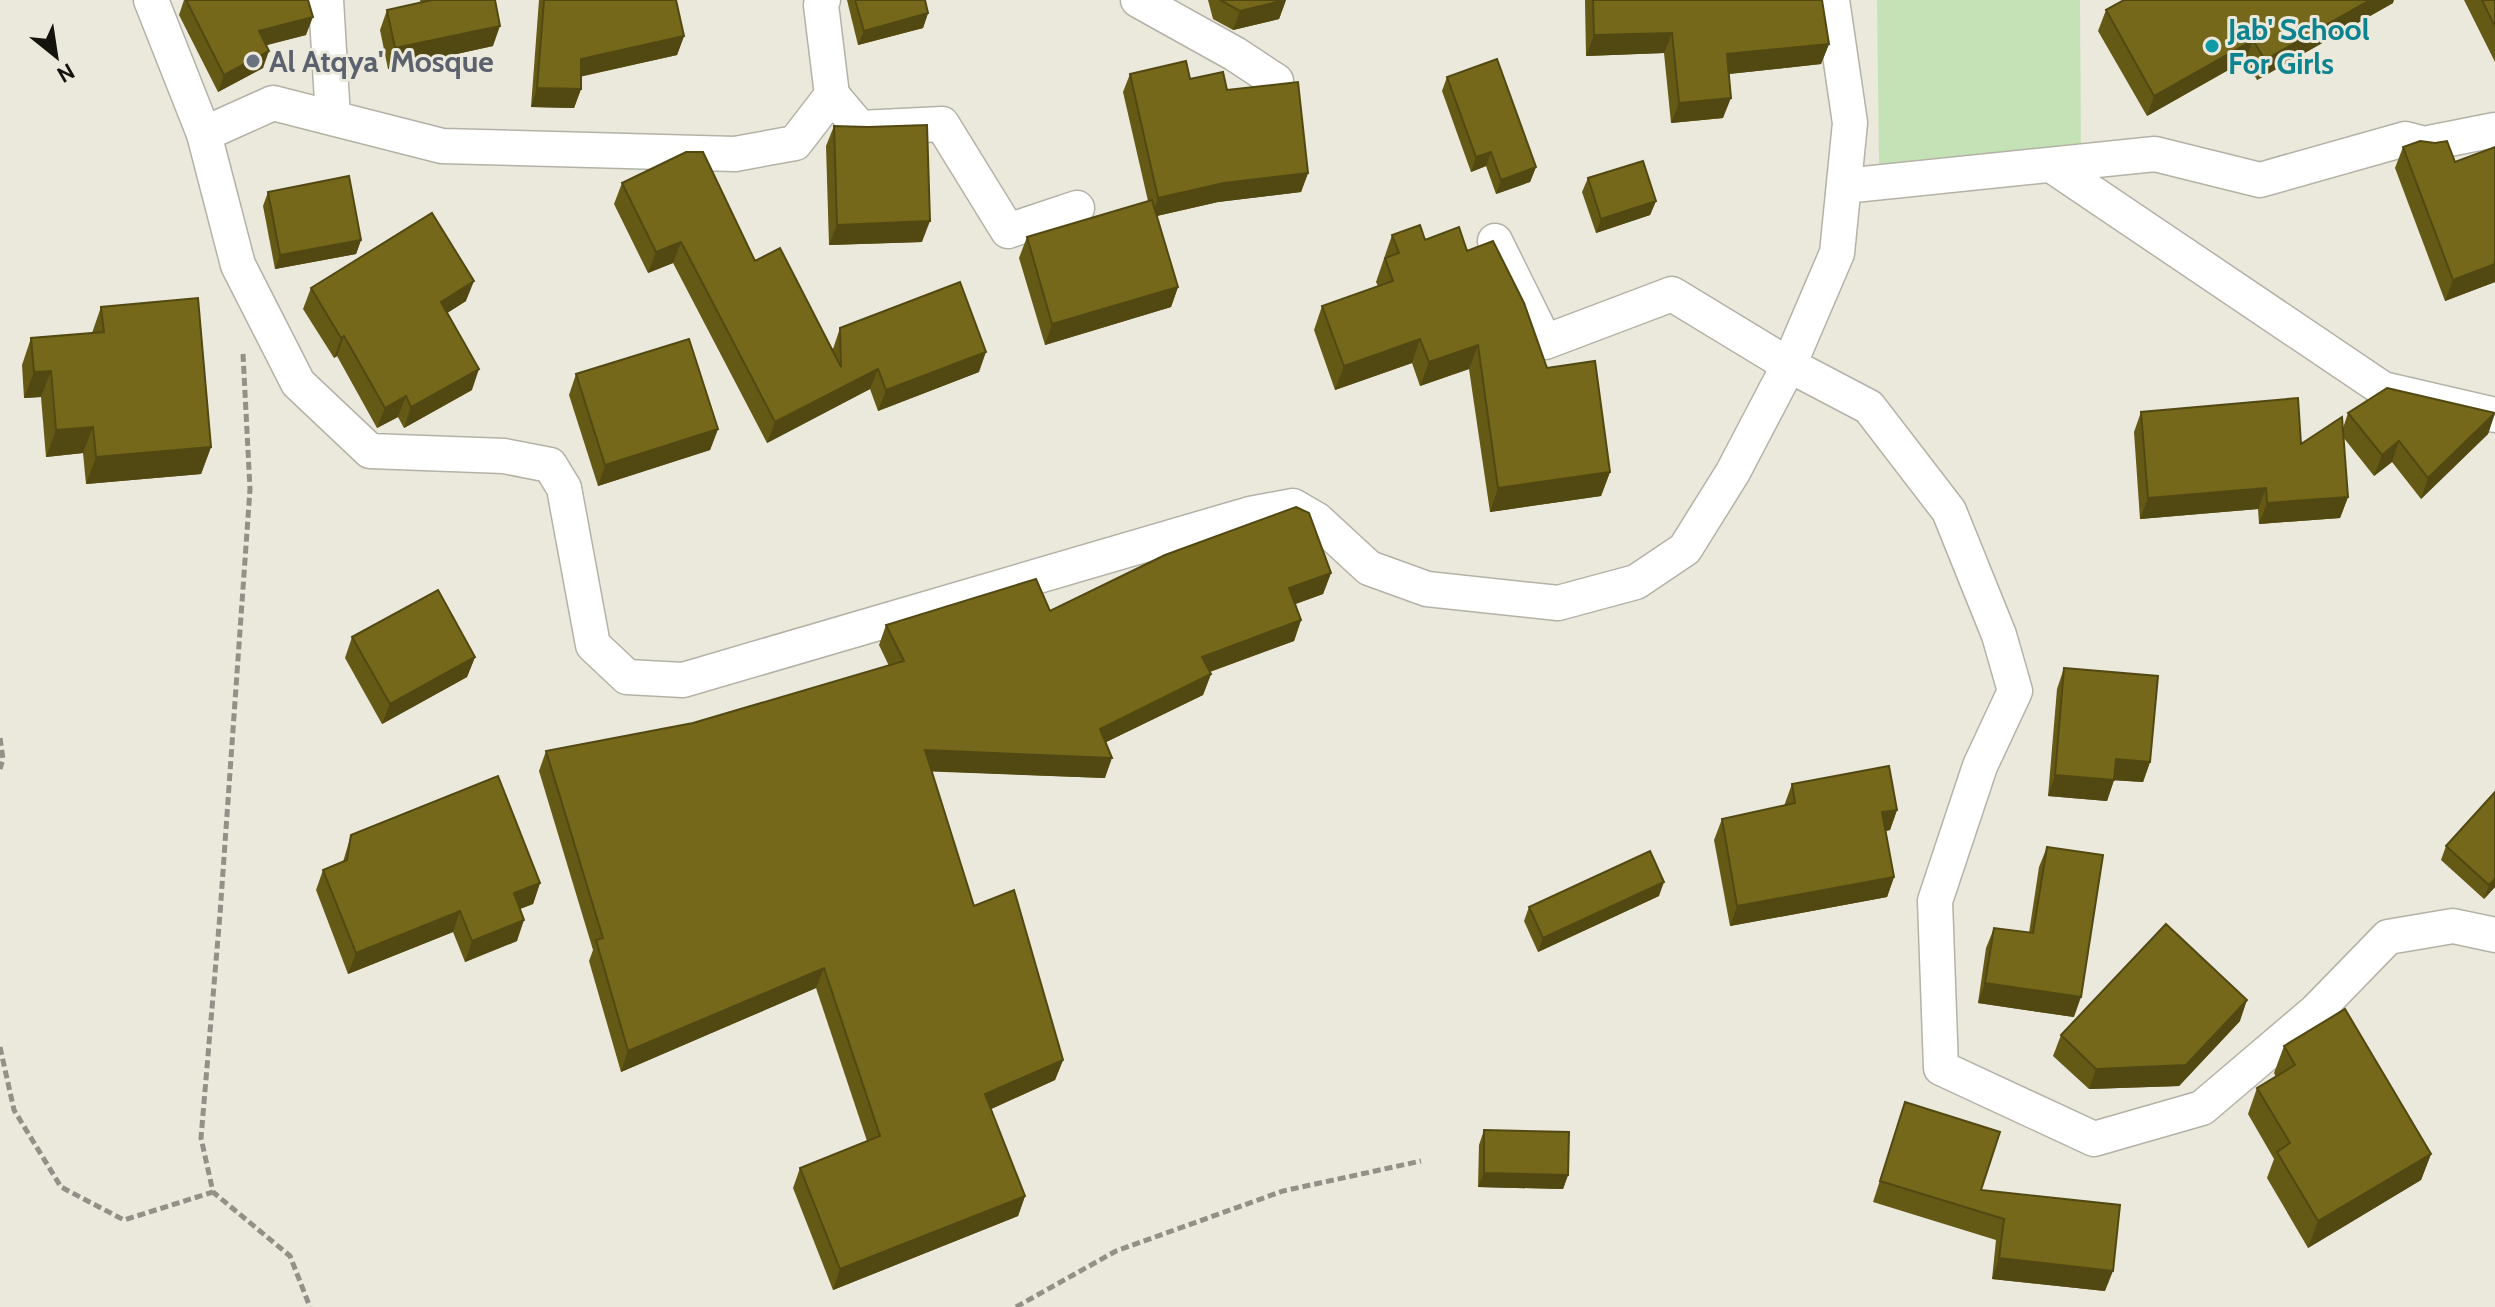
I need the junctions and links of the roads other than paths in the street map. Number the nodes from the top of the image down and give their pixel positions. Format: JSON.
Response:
{"nodes":[{"id":1,"x":151,"y":0,"type":"edge"},
{"id":2,"x":326,"y":0,"type":"edge"},
{"id":3,"x":823,"y":0,"type":"edge"},
{"id":4,"x":1138,"y":0,"type":"edge"},
{"id":5,"x":1832,"y":0,"type":"edge"},
{"id":6,"x":1276,"y":81,"type":"edge"},
{"id":7,"x":832,"y":95,"type":"junction"},
{"id":8,"x":333,"y":118,"type":"junction"},
{"id":9,"x":2495,"y":130,"type":"edge"},
{"id":10,"x":204,"y":134,"type":"junction"},
{"id":11,"x":2051,"y":165,"type":"junction"},
{"id":12,"x":1844,"y":186,"type":"junction"},
{"id":13,"x":1077,"y":208,"type":"dead end"},
{"id":14,"x":1495,"y":241,"type":"edge"},
{"id":15,"x":1789,"y":365,"type":"junction"},
{"id":16,"x":2495,"y":415,"type":"edge"},
{"id":17,"x":2495,"y":935,"type":"edge"}],
"edges":[{"from":1,"to":10,"type":"street"},
{"from":2,"to":8,"type":"street"},
{"from":3,"to":7,"type":"street"},
{"from":4,"to":6,"type":"street"},
{"from":5,"to":12,"type":"street"},
{"from":7,"to":8,"type":"street"},
{"from":7,"to":13,"type":"street"},
{"from":8,"to":10,"type":"street"},
{"from":9,"to":11,"type":"street"},
{"from":10,"to":15,"type":"street"},
{"from":11,"to":12,"type":"street"},
{"from":11,"to":16,"type":"street"},
{"from":12,"to":15,"type":"street"},
{"from":14,"to":15,"type":"street"},
{"from":15,"to":17,"type":"street"}]}
